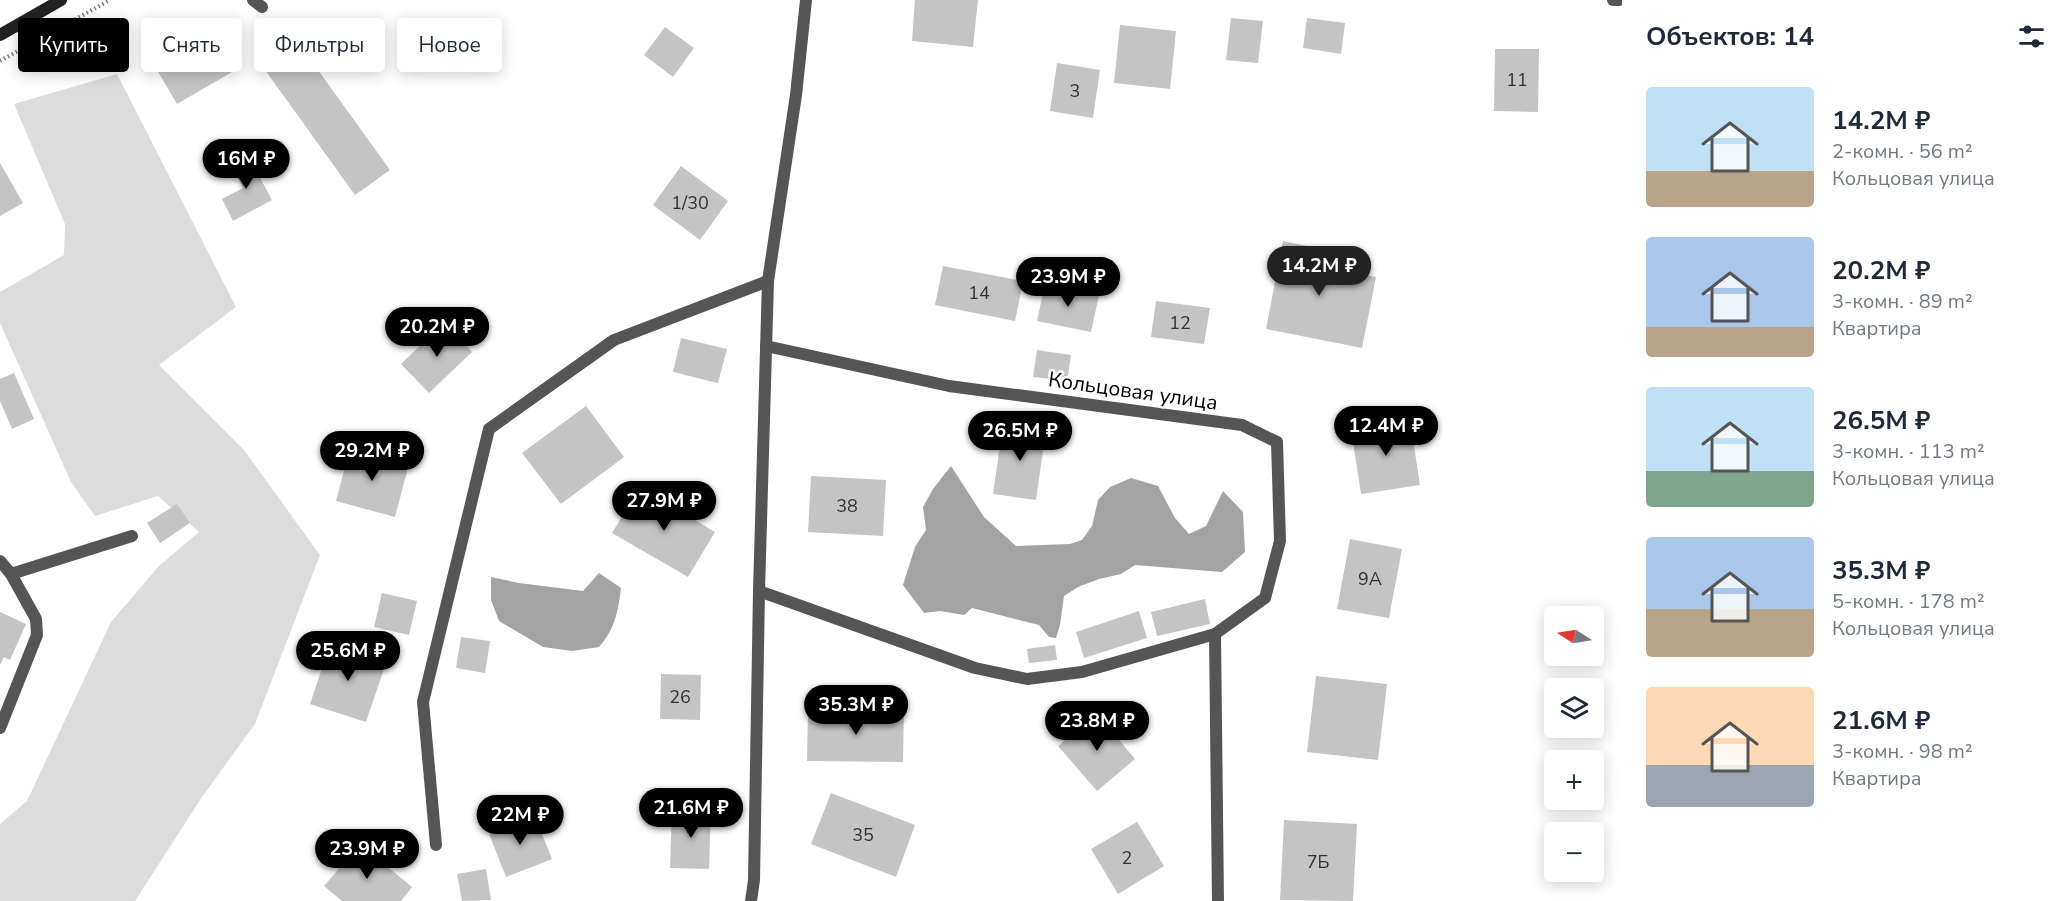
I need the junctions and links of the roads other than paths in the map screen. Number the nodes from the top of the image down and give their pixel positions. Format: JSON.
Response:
{"nodes":[{"id":1,"x":60,"y":0,"type":"edge"},
{"id":2,"x":806,"y":0,"type":"edge"},
{"id":3,"x":1613,"y":0,"type":"edge"},
{"id":4,"x":1619,"y":0,"type":"edge"},
{"id":5,"x":0,"y":35,"type":"edge"},
{"id":6,"x":768,"y":281,"type":"junction"},
{"id":7,"x":766,"y":346,"type":"junction"},
{"id":8,"x":132,"y":536,"type":"dead end"},
{"id":9,"x":0,"y":561,"type":"edge"},
{"id":10,"x":11,"y":574,"type":"junction"},
{"id":11,"x":759,"y":591,"type":"junction"},
{"id":12,"x":1215,"y":634,"type":"junction"},
{"id":13,"x":0,"y":728,"type":"edge"},
{"id":14,"x":436,"y":845,"type":"dead end"},
{"id":15,"x":751,"y":901,"type":"edge"},
{"id":16,"x":1218,"y":901,"type":"edge"}],
"edges":[{"from":1,"to":5,"type":"main road"},
{"from":2,"to":6,"type":"street"},
{"from":3,"to":4,"type":"street"},
{"from":6,"to":7,"type":"street"},
{"from":6,"to":14,"type":"street"},
{"from":7,"to":11,"type":"street"},
{"from":7,"to":12,"type":"street","name":"Кольцовая улица"},
{"from":8,"to":10,"type":"street"},
{"from":9,"to":10,"type":"street"},
{"from":10,"to":13,"type":"street"},
{"from":11,"to":12,"type":"street","name":"Кольцовая улица"},
{"from":11,"to":15,"type":"street"},
{"from":12,"to":16,"type":"street"}]}
